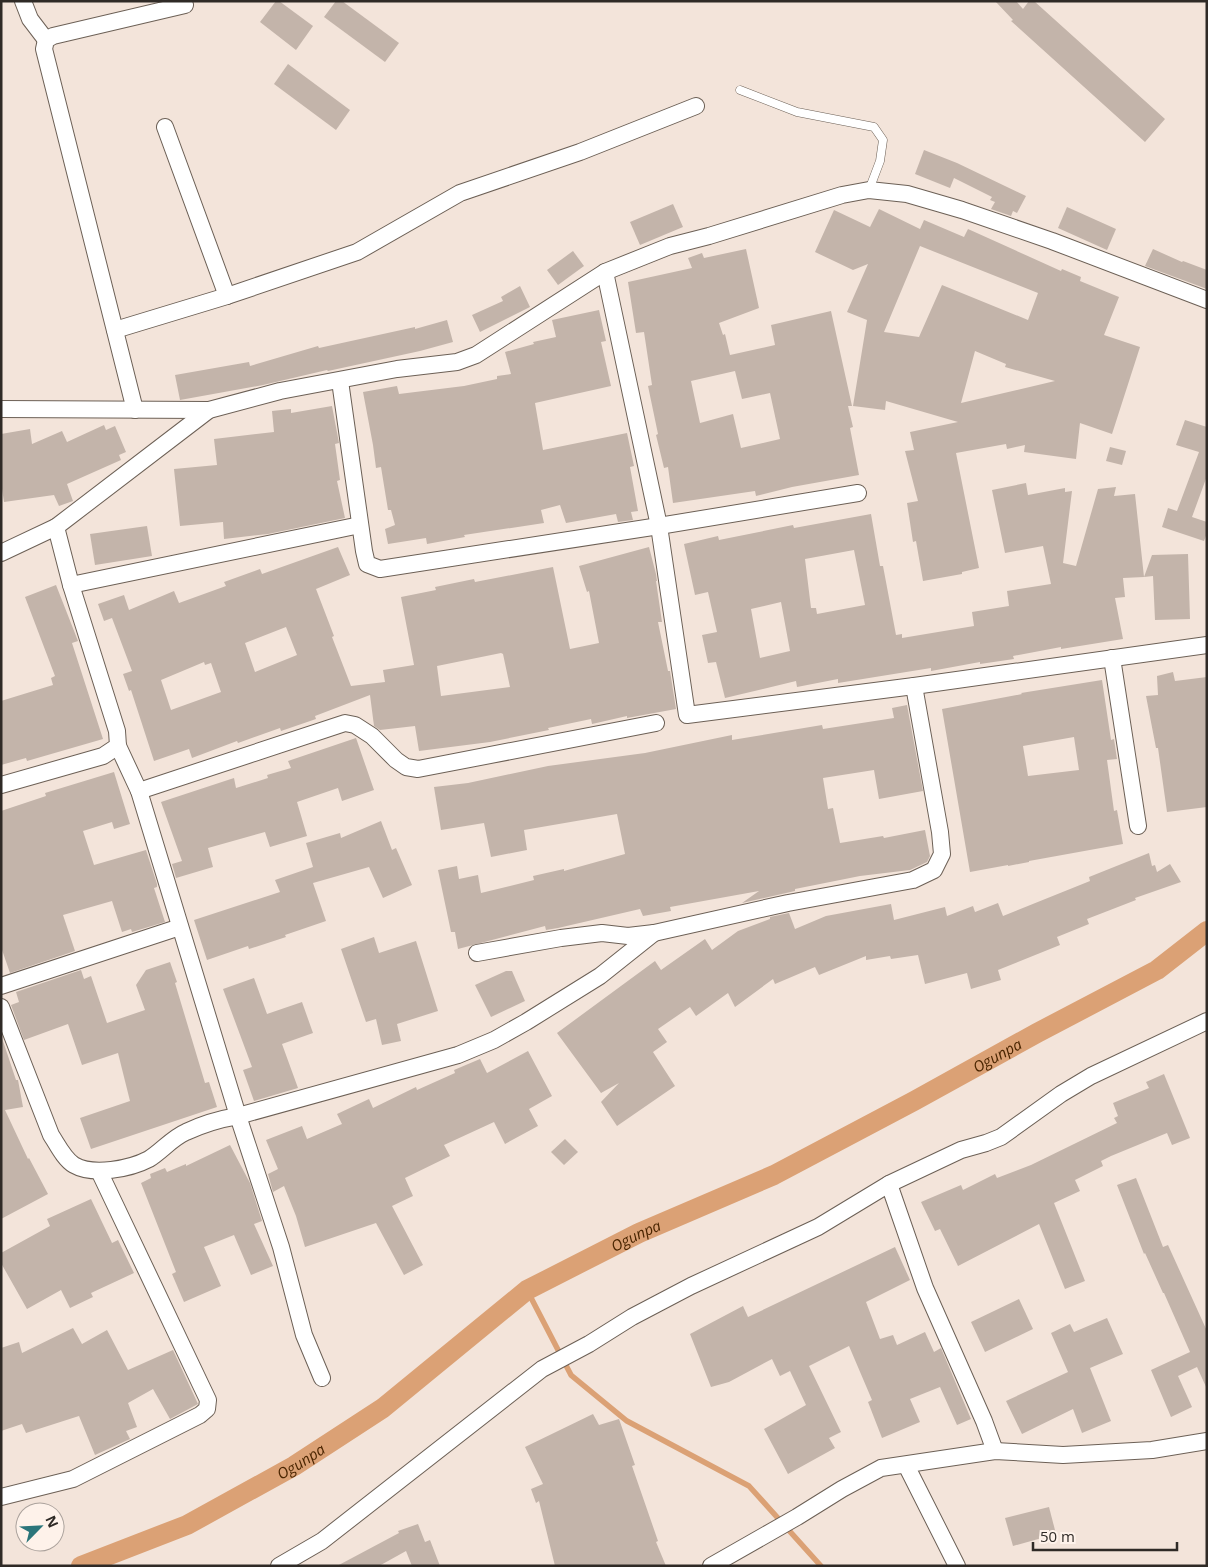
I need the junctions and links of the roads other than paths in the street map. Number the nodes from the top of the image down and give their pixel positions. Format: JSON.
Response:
{"nodes":[{"id":1,"x":23,"y":1,"type":"edge"},
{"id":2,"x":185,"y":5,"type":"dead end"},
{"id":3,"x":46,"y":40,"type":"junction"},
{"id":4,"x":740,"y":90,"type":"dead end"},
{"id":5,"x":696,"y":106,"type":"dead end"},
{"id":6,"x":165,"y":127,"type":"dead end"},
{"id":7,"x":869,"y":190,"type":"junction"},
{"id":8,"x":605,"y":272,"type":"junction"},
{"id":9,"x":227,"y":296,"type":"junction"},
{"id":10,"x":1207,"y":300,"type":"edge"},
{"id":11,"x":115,"y":330,"type":"junction"},
{"id":12,"x":340,"y":381,"type":"junction"},
{"id":13,"x":1,"y":409,"type":"edge"},
{"id":14,"x":135,"y":410,"type":"junction"},
{"id":15,"x":209,"y":410,"type":"junction"},
{"id":16,"x":858,"y":494,"type":"dead end"},
{"id":17,"x":360,"y":525,"type":"junction"},
{"id":18,"x":659,"y":526,"type":"junction"},
{"id":19,"x":56,"y":527,"type":"junction"},
{"id":20,"x":1,"y":553,"type":"edge"},
{"id":21,"x":71,"y":585,"type":"junction"},
{"id":22,"x":1207,"y":645,"type":"edge"},
{"id":23,"x":1112,"y":658,"type":"junction"},
{"id":24,"x":914,"y":686,"type":"junction"},
{"id":25,"x":656,"y":723,"type":"dead end"},
{"id":26,"x":118,"y":746,"type":"junction"},
{"id":27,"x":1,"y":785,"type":"edge"},
{"id":28,"x":139,"y":791,"type":"junction"},
{"id":29,"x":1138,"y":826,"type":"dead end"},
{"id":30,"x":180,"y":927,"type":"junction"},
{"id":31,"x":654,"y":933,"type":"junction"},
{"id":32,"x":477,"y":953,"type":"dead end"},
{"id":33,"x":1,"y":986,"type":"edge"},
{"id":34,"x":1,"y":1007,"type":"edge"},
{"id":35,"x":1207,"y":1021,"type":"edge"},
{"id":36,"x":238,"y":1116,"type":"junction"},
{"id":37,"x":99,"y":1171,"type":"junction"},
{"id":38,"x":889,"y":1184,"type":"junction"},
{"id":39,"x":322,"y":1378,"type":"dead end"},
{"id":40,"x":1207,"y":1441,"type":"edge"},
{"id":41,"x":995,"y":1451,"type":"junction"},
{"id":42,"x":906,"y":1465,"type":"junction"},
{"id":43,"x":1,"y":1497,"type":"edge"},
{"id":44,"x":279,"y":1566,"type":"edge"},
{"id":45,"x":711,"y":1566,"type":"edge"},
{"id":46,"x":956,"y":1566,"type":"edge"}],
"edges":[{"from":1,"to":3,"type":"street"},
{"from":2,"to":3,"type":"street"},
{"from":3,"to":11,"type":"street"},
{"from":4,"to":7,"type":"lane"},
{"from":5,"to":9,"type":"street"},
{"from":6,"to":9,"type":"street"},
{"from":7,"to":8,"type":"street"},
{"from":7,"to":10,"type":"street"},
{"from":8,"to":12,"type":"street"},
{"from":8,"to":18,"type":"street"},
{"from":9,"to":11,"type":"street"},
{"from":11,"to":14,"type":"street"},
{"from":12,"to":15,"type":"street"},
{"from":12,"to":17,"type":"street"},
{"from":13,"to":14,"type":"street"},
{"from":14,"to":15,"type":"street"},
{"from":15,"to":19,"type":"street"},
{"from":16,"to":18,"type":"street"},
{"from":17,"to":18,"type":"street"},
{"from":17,"to":21,"type":"street"},
{"from":18,"to":24,"type":"street"},
{"from":19,"to":20,"type":"street"},
{"from":19,"to":21,"type":"street"},
{"from":21,"to":26,"type":"street"},
{"from":22,"to":23,"type":"street"},
{"from":23,"to":24,"type":"street"},
{"from":23,"to":29,"type":"street"},
{"from":24,"to":31,"type":"street"},
{"from":25,"to":28,"type":"street"},
{"from":26,"to":27,"type":"street"},
{"from":26,"to":28,"type":"street"},
{"from":28,"to":30,"type":"street"},
{"from":30,"to":33,"type":"street"},
{"from":30,"to":36,"type":"street"},
{"from":31,"to":32,"type":"street"},
{"from":31,"to":36,"type":"street"},
{"from":34,"to":37,"type":"street"},
{"from":35,"to":38,"type":"street"},
{"from":36,"to":37,"type":"street"},
{"from":36,"to":39,"type":"street"},
{"from":37,"to":43,"type":"street"},
{"from":38,"to":41,"type":"street"},
{"from":38,"to":44,"type":"street"},
{"from":40,"to":41,"type":"street"},
{"from":41,"to":42,"type":"street"},
{"from":42,"to":45,"type":"street"},
{"from":42,"to":46,"type":"street"}]}
